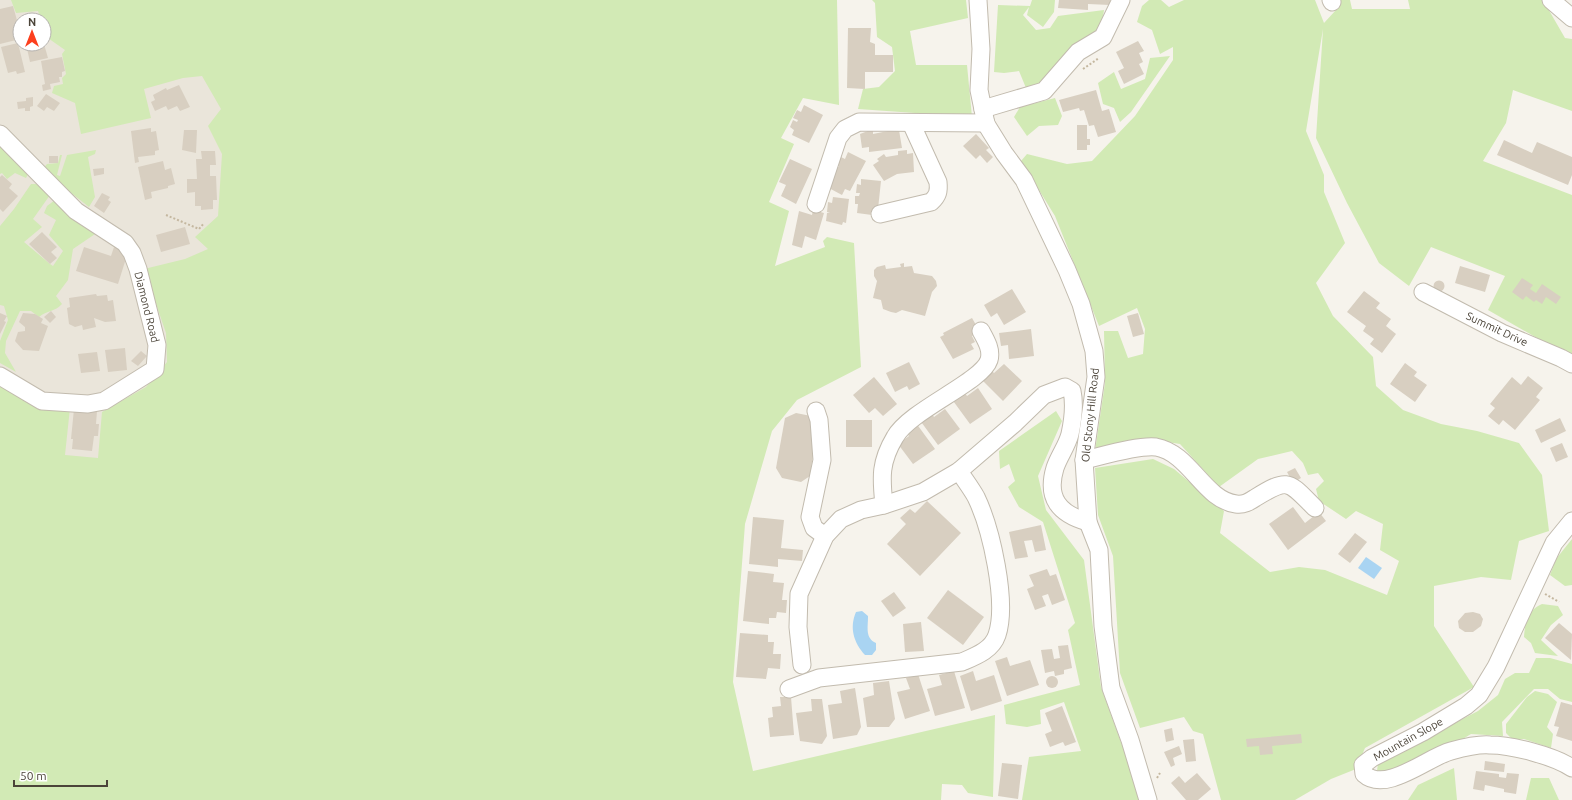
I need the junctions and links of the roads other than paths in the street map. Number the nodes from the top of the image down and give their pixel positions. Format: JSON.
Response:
{"nodes":[{"id":1,"x":978,"y":0,"type":"edge"},
{"id":2,"x":1121,"y":0,"type":"edge"},
{"id":3,"x":1551,"y":0,"type":"edge"},
{"id":4,"x":1572,"y":18,"type":"edge"},
{"id":5,"x":985,"y":116,"type":"junction"},
{"id":6,"x":911,"y":123,"type":"junction"},
{"id":7,"x":0,"y":134,"type":"edge"},
{"id":8,"x":816,"y":204,"type":"dead end"},
{"id":9,"x":880,"y":214,"type":"dead end"},
{"id":10,"x":1423,"y":292,"type":"dead end"},
{"id":11,"x":981,"y":331,"type":"dead end"},
{"id":12,"x":1572,"y":364,"type":"edge"},
{"id":13,"x":0,"y":376,"type":"edge"},
{"id":14,"x":816,"y":411,"type":"dead end"},
{"id":15,"x":1084,"y":460,"type":"junction"},
{"id":16,"x":958,"y":471,"type":"junction"},
{"id":17,"x":884,"y":505,"type":"junction"},
{"id":18,"x":1315,"y":508,"type":"dead end"},
{"id":19,"x":1572,"y":521,"type":"edge"},
{"id":20,"x":1088,"y":522,"type":"junction"},
{"id":21,"x":825,"y":536,"type":"junction"},
{"id":22,"x":802,"y":665,"type":"dead end"},
{"id":23,"x":789,"y":689,"type":"dead end"},
{"id":24,"x":1572,"y":768,"type":"edge"},
{"id":25,"x":1148,"y":800,"type":"edge"}],
"edges":[{"from":1,"to":5,"type":"street","name":"Old Stony Hill Road"},
{"from":2,"to":5,"type":"street"},
{"from":3,"to":4,"type":"street"},
{"from":5,"to":6,"type":"street"},
{"from":5,"to":15,"type":"street","name":"Old Stony Hill Road"},
{"from":6,"to":8,"type":"street"},
{"from":6,"to":9,"type":"street"},
{"from":7,"to":13,"type":"street","name":"Diamond Road"},
{"from":10,"to":12,"type":"street","name":"Summit Drive"},
{"from":11,"to":17,"type":"street"},
{"from":14,"to":21,"type":"street"},
{"from":15,"to":18,"type":"street"},
{"from":15,"to":20,"type":"street","name":"Old Stony Hill Road"},
{"from":16,"to":17,"type":"street"},
{"from":16,"to":20,"type":"street"},
{"from":16,"to":23,"type":"street"},
{"from":17,"to":21,"type":"street"},
{"from":19,"to":24,"type":"street","name":"Mountain Slope"},
{"from":20,"to":25,"type":"street","name":"Old Stony Hill Road"},
{"from":21,"to":22,"type":"street"}]}
